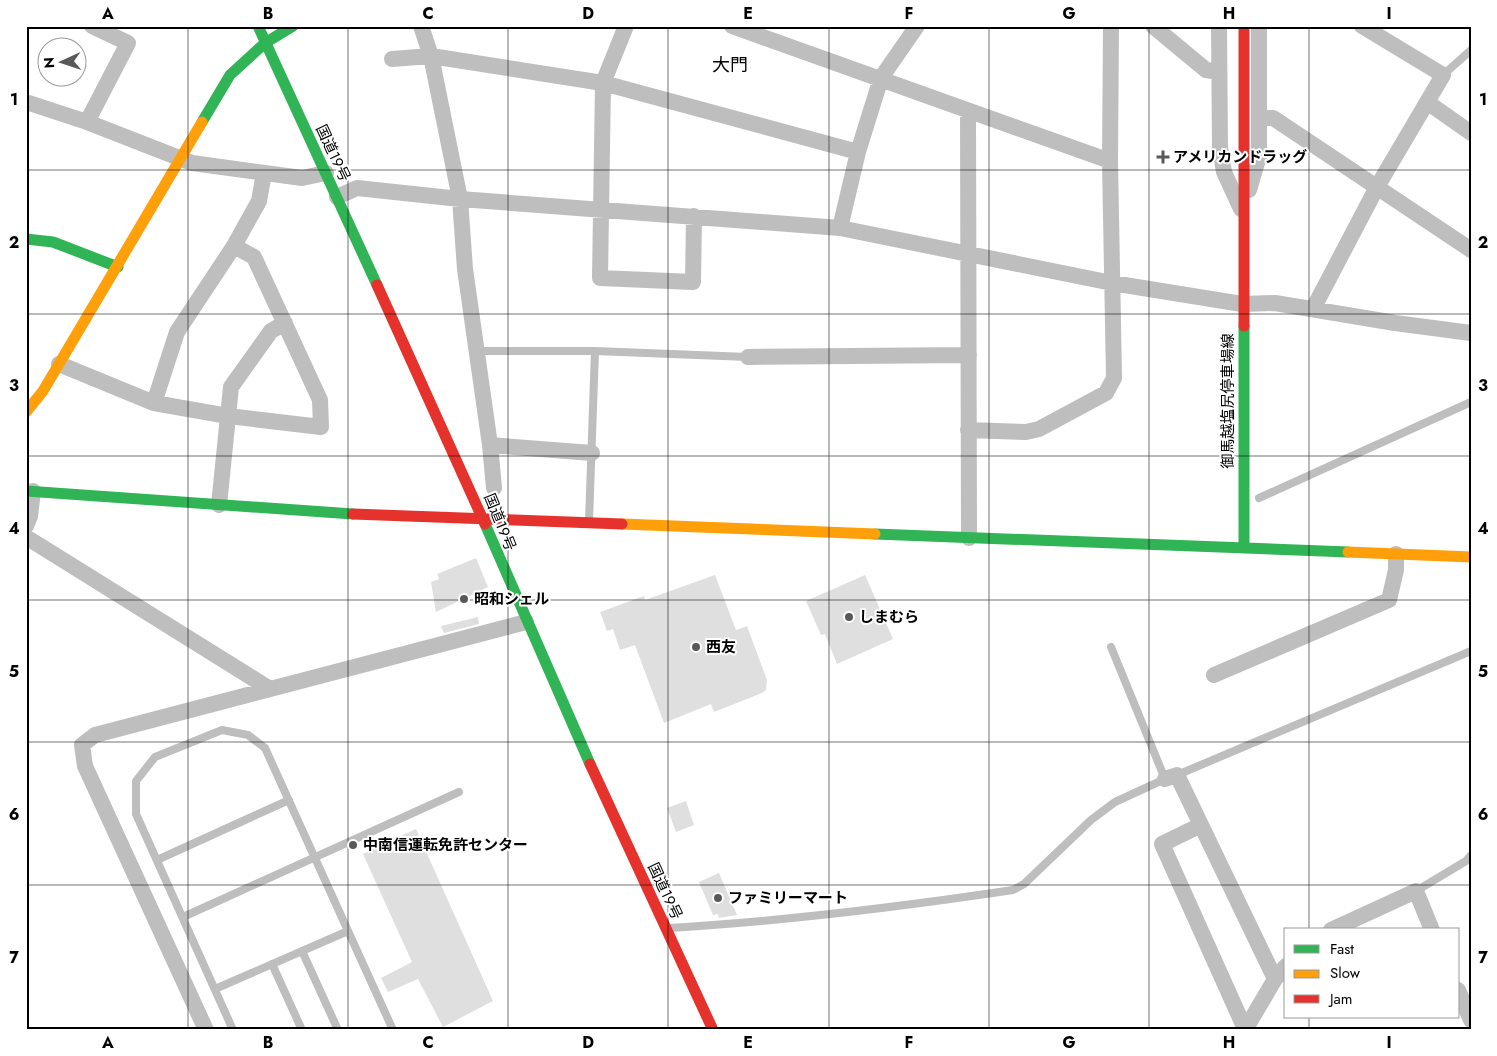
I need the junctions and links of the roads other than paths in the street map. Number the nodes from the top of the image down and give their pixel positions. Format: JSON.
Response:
{"nodes":[{"id":1,"x":92,"y":26,"type":"edge"},
{"id":2,"x":258,"y":26,"type":"edge"},
{"id":3,"x":293,"y":26,"type":"edge"},
{"id":4,"x":421,"y":26,"type":"edge"},
{"id":5,"x":626,"y":26,"type":"edge"},
{"id":6,"x":733,"y":26,"type":"edge"},
{"id":7,"x":917,"y":26,"type":"edge"},
{"id":8,"x":1111,"y":26,"type":"edge"},
{"id":9,"x":1153,"y":26,"type":"edge"},
{"id":10,"x":1219,"y":26,"type":"edge"},
{"id":11,"x":1244,"y":26,"type":"edge"},
{"id":12,"x":1259,"y":26,"type":"edge"},
{"id":13,"x":1362,"y":26,"type":"edge"},
{"id":14,"x":265,"y":42,"type":"junction"},
{"id":15,"x":1471,"y":50,"type":"edge"},
{"id":16,"x":431,"y":56,"type":"junction"},
{"id":17,"x":392,"y":60,"type":"dead end"},
{"id":18,"x":1219,"y":72,"type":"junction"},
{"id":19,"x":1443,"y":75,"type":"junction"},
{"id":20,"x":881,"y":78,"type":"junction"},
{"id":21,"x":603,"y":83,"type":"junction"},
{"id":22,"x":26,"y":102,"type":"edge"},
{"id":23,"x":1427,"y":102,"type":"junction"},
{"id":24,"x":968,"y":110,"type":"junction"},
{"id":25,"x":1260,"y":117,"type":"junction"},
{"id":26,"x":87,"y":122,"type":"junction"},
{"id":27,"x":1471,"y":133,"type":"edge"},
{"id":28,"x":858,"y":152,"type":"junction"},
{"id":29,"x":180,"y":158,"type":"junction"},
{"id":30,"x":1110,"y":161,"type":"junction"},
{"id":31,"x":264,"y":173,"type":"junction"},
{"id":32,"x":326,"y":173,"type":"junction"},
{"id":33,"x":1377,"y":186,"type":"junction"},
{"id":34,"x":337,"y":197,"type":"junction"},
{"id":35,"x":460,"y":198,"type":"junction"},
{"id":36,"x":600,"y":208,"type":"junction"},
{"id":37,"x":1242,"y":211,"type":"junction"},
{"id":38,"x":694,"y":216,"type":"junction"},
{"id":39,"x":840,"y":228,"type":"junction"},
{"id":40,"x":26,"y":239,"type":"edge"},
{"id":41,"x":234,"y":246,"type":"junction"},
{"id":42,"x":1471,"y":250,"type":"edge"},
{"id":43,"x":969,"y":253,"type":"junction"},
{"id":44,"x":118,"y":267,"type":"junction"},
{"id":45,"x":1112,"y":283,"type":"junction"},
{"id":46,"x":1242,"y":304,"type":"junction"},
{"id":47,"x":1313,"y":308,"type":"junction"},
{"id":48,"x":285,"y":322,"type":"junction"},
{"id":49,"x":1471,"y":333,"type":"edge"},
{"id":50,"x":476,"y":350,"type":"junction"},
{"id":51,"x":595,"y":351,"type":"junction"},
{"id":52,"x":969,"y":355,"type":"junction"},
{"id":53,"x":748,"y":357,"type":"joint"},
{"id":54,"x":59,"y":364,"type":"junction"},
{"id":55,"x":1471,"y":402,"type":"edge"},
{"id":56,"x":154,"y":403,"type":"junction"},
{"id":57,"x":26,"y":412,"type":"edge"},
{"id":58,"x":228,"y":416,"type":"junction"},
{"id":59,"x":968,"y":430,"type":"junction"},
{"id":60,"x":490,"y":445,"type":"junction"},
{"id":61,"x":592,"y":452,"type":"junction"},
{"id":62,"x":494,"y":488,"type":"dead end"},
{"id":63,"x":29,"y":491,"type":"edge"},
{"id":64,"x":1259,"y":498,"type":"dead end"},
{"id":65,"x":219,"y":504,"type":"junction"},
{"id":66,"x":483,"y":519,"type":"junction"},
{"id":67,"x":589,"y":524,"type":"junction"},
{"id":68,"x":26,"y":526,"type":"edge"},
{"id":69,"x":26,"y":538,"type":"edge"},
{"id":70,"x":969,"y":538,"type":"junction"},
{"id":71,"x":1244,"y":548,"type":"junction"},
{"id":72,"x":1396,"y":554,"type":"junction"},
{"id":73,"x":1471,"y":557,"type":"edge"},
{"id":74,"x":526,"y":622,"type":"junction"},
{"id":75,"x":1111,"y":647,"type":"dead end"},
{"id":76,"x":1471,"y":651,"type":"edge"},
{"id":77,"x":1214,"y":674,"type":"dead end"},
{"id":78,"x":270,"y":689,"type":"junction"},
{"id":79,"x":1171,"y":777,"type":"junction"},
{"id":80,"x":459,"y":792,"type":"dead end"},
{"id":81,"x":289,"y":800,"type":"junction"},
{"id":82,"x":1201,"y":825,"type":"junction"},
{"id":83,"x":1471,"y":855,"type":"edge"},
{"id":84,"x":315,"y":858,"type":"junction"},
{"id":85,"x":157,"y":860,"type":"junction"},
{"id":86,"x":1416,"y":891,"type":"junction"},
{"id":87,"x":183,"y":917,"type":"junction"},
{"id":88,"x":666,"y":928,"type":"junction"},
{"id":89,"x":1335,"y":928,"type":"edge"},
{"id":90,"x":1431,"y":928,"type":"edge"},
{"id":91,"x":348,"y":930,"type":"junction"},
{"id":92,"x":302,"y":951,"type":"junction"},
{"id":93,"x":272,"y":964,"type":"junction"},
{"id":94,"x":1284,"y":968,"type":"edge"},
{"id":95,"x":1275,"y":979,"type":"junction"},
{"id":96,"x":215,"y":990,"type":"junction"},
{"id":97,"x":1460,"y":995,"type":"edge"},
{"id":98,"x":1471,"y":1020,"type":"edge"},
{"id":99,"x":1245,"y":1029,"type":"edge"},
{"id":100,"x":206,"y":1030,"type":"edge"},
{"id":101,"x":233,"y":1030,"type":"edge"},
{"id":102,"x":302,"y":1030,"type":"edge"},
{"id":103,"x":338,"y":1030,"type":"edge"},
{"id":104,"x":393,"y":1030,"type":"edge"},
{"id":105,"x":713,"y":1030,"type":"edge"}],
"edges":[{"from":1,"to":26,"type":"street"},
{"from":2,"to":14,"type":"main road","name":"国道19号"},
{"from":3,"to":14,"type":"main road"},
{"from":4,"to":16,"type":"street"},
{"from":5,"to":21,"type":"street"},
{"from":6,"to":20,"type":"street"},
{"from":7,"to":20,"type":"street"},
{"from":8,"to":30,"type":"street"},
{"from":9,"to":18,"type":"street"},
{"from":10,"to":18,"type":"street"},
{"from":11,"to":37,"type":"main road","name":"御馬越塩尻停車場線"},
{"from":12,"to":25,"type":"street"},
{"from":13,"to":19,"type":"street"},
{"from":14,"to":29,"type":"main road"},
{"from":14,"to":32,"type":"main road","name":"国道19号"},
{"from":15,"to":19,"type":"lane"},
{"from":16,"to":17,"type":"street"},
{"from":16,"to":21,"type":"street"},
{"from":16,"to":35,"type":"street"},
{"from":18,"to":37,"type":"street"},
{"from":19,"to":23,"type":"street"},
{"from":20,"to":24,"type":"street"},
{"from":20,"to":28,"type":"street"},
{"from":21,"to":28,"type":"street"},
{"from":21,"to":36,"type":"street"},
{"from":22,"to":26,"type":"street"},
{"from":23,"to":27,"type":"street"},
{"from":23,"to":33,"type":"street"},
{"from":24,"to":30,"type":"street"},
{"from":24,"to":43,"type":"street"},
{"from":25,"to":33,"type":"street"},
{"from":25,"to":37,"type":"street"},
{"from":26,"to":29,"type":"street"},
{"from":28,"to":39,"type":"street"},
{"from":29,"to":31,"type":"street"},
{"from":29,"to":44,"type":"main road"},
{"from":30,"to":45,"type":"street"},
{"from":31,"to":32,"type":"street"},
{"from":31,"to":41,"type":"street"},
{"from":32,"to":34,"type":"main road","name":"国道19号"},
{"from":33,"to":42,"type":"street"},
{"from":33,"to":47,"type":"street"},
{"from":34,"to":35,"type":"street"},
{"from":34,"to":66,"type":"main road","name":"国道19号"},
{"from":35,"to":36,"type":"street"},
{"from":35,"to":50,"type":"street"},
{"from":36,"to":38,"type":"street"},
{"from":36,"to":38,"type":"street"},
{"from":37,"to":46,"type":"main road","name":"御馬越塩尻停車場線"},
{"from":38,"to":39,"type":"street"},
{"from":39,"to":43,"type":"street"},
{"from":40,"to":44,"type":"main road"},
{"from":41,"to":48,"type":"street"},
{"from":41,"to":56,"type":"street"},
{"from":43,"to":45,"type":"street"},
{"from":43,"to":52,"type":"street"},
{"from":44,"to":54,"type":"main road"},
{"from":45,"to":46,"type":"street"},
{"from":45,"to":59,"type":"street"},
{"from":46,"to":47,"type":"street"},
{"from":46,"to":71,"type":"main road","name":"御馬越塩尻停車場線"},
{"from":47,"to":49,"type":"street"},
{"from":48,"to":58,"type":"street"},
{"from":48,"to":58,"type":"street"},
{"from":50,"to":51,"type":"lane"},
{"from":50,"to":60,"type":"street"},
{"from":51,"to":53,"type":"lane"},
{"from":51,"to":61,"type":"lane"},
{"from":52,"to":53,"type":"street"},
{"from":52,"to":59,"type":"street"},
{"from":54,"to":56,"type":"street"},
{"from":54,"to":57,"type":"main road"},
{"from":55,"to":64,"type":"lane"},
{"from":56,"to":58,"type":"street"},
{"from":58,"to":65,"type":"street"},
{"from":59,"to":70,"type":"street"},
{"from":60,"to":61,"type":"street"},
{"from":60,"to":62,"type":"street"},
{"from":61,"to":67,"type":"lane"},
{"from":63,"to":65,"type":"main road"},
{"from":63,"to":68,"type":"street"},
{"from":65,"to":66,"type":"main road"},
{"from":66,"to":67,"type":"main road"},
{"from":66,"to":74,"type":"main road","name":"国道19号"},
{"from":67,"to":70,"type":"main road"},
{"from":69,"to":78,"type":"street"},
{"from":70,"to":71,"type":"main road"},
{"from":71,"to":72,"type":"main road"},
{"from":72,"to":73,"type":"main road"},
{"from":72,"to":77,"type":"street"},
{"from":74,"to":78,"type":"street"},
{"from":74,"to":88,"type":"main road","name":"国道19号"},
{"from":75,"to":79,"type":"lane"},
{"from":76,"to":79,"type":"lane"},
{"from":78,"to":100,"type":"street"},
{"from":79,"to":82,"type":"street"},
{"from":79,"to":88,"type":"lane"},
{"from":80,"to":84,"type":"lane"},
{"from":81,"to":84,"type":"lane"},
{"from":81,"to":85,"type":"lane"},
{"from":81,"to":85,"type":"lane"},
{"from":82,"to":95,"type":"street"},
{"from":82,"to":99,"type":"street"},
{"from":83,"to":86,"type":"lane"},
{"from":84,"to":87,"type":"lane"},
{"from":84,"to":91,"type":"lane"},
{"from":85,"to":87,"type":"lane"},
{"from":86,"to":89,"type":"street"},
{"from":86,"to":90,"type":"street"},
{"from":87,"to":96,"type":"lane"},
{"from":88,"to":105,"type":"main road","name":"国道19号"},
{"from":91,"to":92,"type":"lane"},
{"from":91,"to":104,"type":"lane"},
{"from":92,"to":93,"type":"lane"},
{"from":92,"to":103,"type":"lane"},
{"from":93,"to":96,"type":"lane"},
{"from":93,"to":102,"type":"lane"},
{"from":94,"to":95,"type":"street"},
{"from":95,"to":99,"type":"street"},
{"from":96,"to":101,"type":"lane"},
{"from":97,"to":98,"type":"street"}]}
